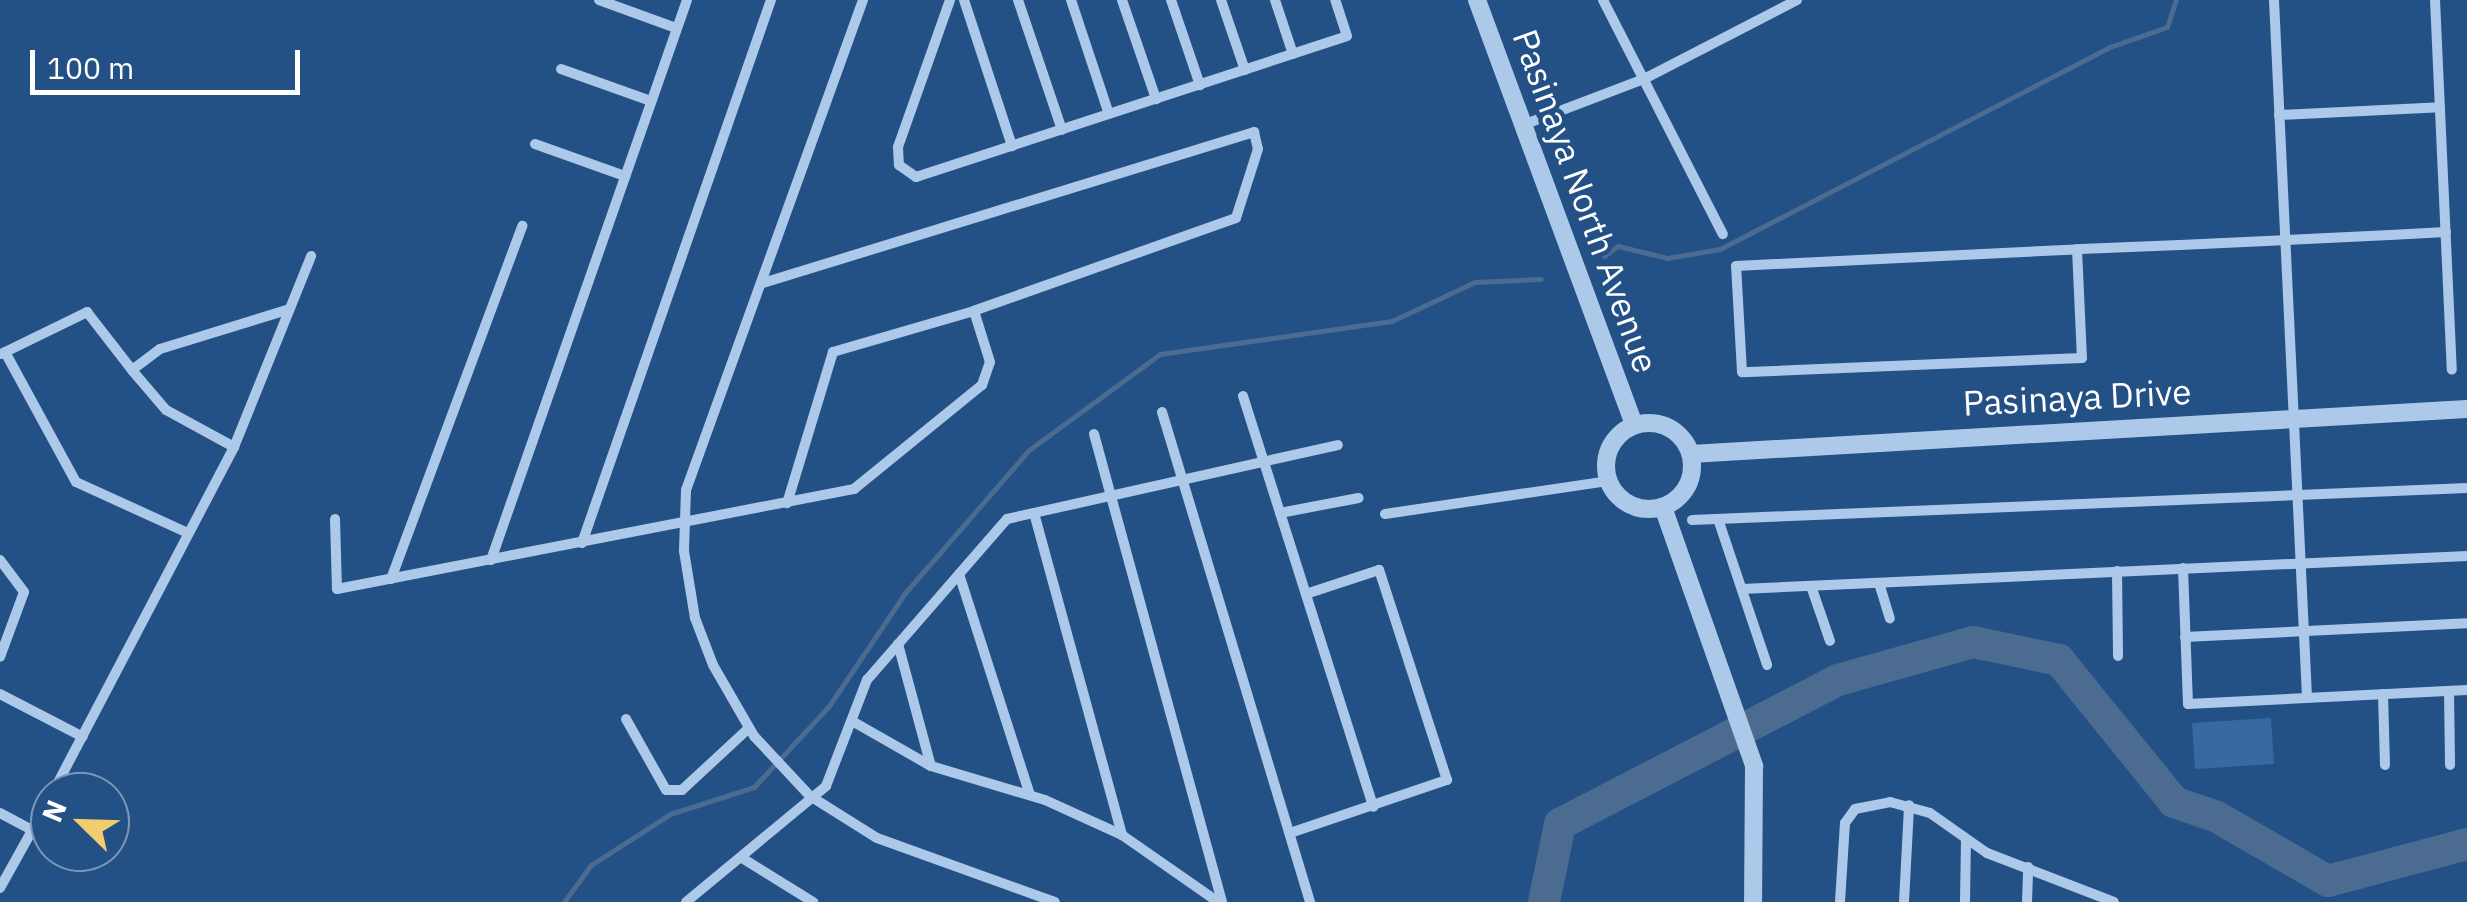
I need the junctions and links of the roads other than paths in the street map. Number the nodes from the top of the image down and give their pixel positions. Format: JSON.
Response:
{"nodes":[{"id":1,"x":599,"y":0,"type":"edge"},
{"id":2,"x":687,"y":0,"type":"edge"},
{"id":3,"x":771,"y":0,"type":"edge"},
{"id":4,"x":862,"y":0,"type":"edge"},
{"id":5,"x":950,"y":0,"type":"edge"},
{"id":6,"x":964,"y":0,"type":"edge"},
{"id":7,"x":1018,"y":0,"type":"edge"},
{"id":8,"x":1071,"y":0,"type":"edge"},
{"id":9,"x":1122,"y":0,"type":"edge"},
{"id":10,"x":1171,"y":0,"type":"edge"},
{"id":11,"x":1221,"y":0,"type":"edge"},
{"id":12,"x":1275,"y":0,"type":"edge"},
{"id":13,"x":1335,"y":0,"type":"edge"},
{"id":14,"x":1477,"y":0,"type":"edge"},
{"id":15,"x":1603,"y":0,"type":"edge"},
{"id":16,"x":1797,"y":0,"type":"edge"},
{"id":17,"x":2274,"y":0,"type":"edge"},
{"id":18,"x":2435,"y":0,"type":"edge"},
{"id":19,"x":676,"y":28,"type":"junction"},
{"id":20,"x":1293,"y":54,"type":"junction"},
{"id":21,"x":562,"y":69,"type":"dead end"},
{"id":22,"x":1244,"y":70,"type":"junction"},
{"id":23,"x":1644,"y":79,"type":"junction"},
{"id":24,"x":1200,"y":85,"type":"junction"},
{"id":25,"x":1156,"y":99,"type":"junction"},
{"id":26,"x":650,"y":102,"type":"junction"},
{"id":27,"x":2440,"y":107,"type":"junction"},
{"id":28,"x":1110,"y":114,"type":"junction"},
{"id":29,"x":2279,"y":116,"type":"junction"},
{"id":30,"x":1522,"y":125,"type":"junction"},
{"id":31,"x":1062,"y":130,"type":"junction"},
{"id":32,"x":535,"y":144,"type":"dead end"},
{"id":33,"x":1012,"y":146,"type":"junction"},
{"id":34,"x":625,"y":176,"type":"junction"},
{"id":35,"x":522,"y":226,"type":"dead end"},
{"id":36,"x":2446,"y":232,"type":"junction"},
{"id":37,"x":1723,"y":234,"type":"dead end"},
{"id":38,"x":2285,"y":240,"type":"junction"},
{"id":39,"x":2077,"y":250,"type":"junction"},
{"id":40,"x":312,"y":256,"type":"dead end"},
{"id":41,"x":763,"y":283,"type":"junction"},
{"id":42,"x":287,"y":310,"type":"junction"},
{"id":43,"x":974,"y":311,"type":"junction"},
{"id":44,"x":2,"y":353,"type":"edge"},
{"id":45,"x":132,"y":370,"type":"junction"},
{"id":46,"x":2452,"y":370,"type":"dead end"},
{"id":47,"x":1243,"y":396,"type":"dead end"},
{"id":48,"x":2467,"y":410,"type":"edge"},
{"id":49,"x":1162,"y":412,"type":"dead end"},
{"id":50,"x":2294,"y":417,"type":"junction"},
{"id":51,"x":1634,"y":426,"type":"junction"},
{"id":52,"x":1094,"y":434,"type":"dead end"},
{"id":53,"x":1338,"y":445,"type":"dead end"},
{"id":54,"x":234,"y":447,"type":"junction"},
{"id":55,"x":1691,"y":454,"type":"junction"},
{"id":56,"x":1265,"y":465,"type":"junction"},
{"id":57,"x":1608,"y":481,"type":"junction"},
{"id":58,"x":1184,"y":483,"type":"junction"},
{"id":59,"x":2467,"y":488,"type":"edge"},
{"id":60,"x":2297,"y":495,"type":"junction"},
{"id":61,"x":1110,"y":498,"type":"junction"},
{"id":62,"x":1359,"y":498,"type":"dead end"},
{"id":63,"x":786,"y":503,"type":"junction"},
{"id":64,"x":1664,"y":507,"type":"junction"},
{"id":65,"x":1034,"y":513,"type":"junction"},
{"id":66,"x":1280,"y":513,"type":"junction"},
{"id":67,"x":1385,"y":514,"type":"dead end"},
{"id":68,"x":335,"y":519,"type":"dead end"},
{"id":69,"x":1718,"y":519,"type":"junction"},
{"id":70,"x":1692,"y":520,"type":"dead end"},
{"id":71,"x":685,"y":524,"type":"junction"},
{"id":72,"x":188,"y":533,"type":"junction"},
{"id":73,"x":582,"y":543,"type":"junction"},
{"id":74,"x":2467,"y":556,"type":"edge"},
{"id":75,"x":0,"y":560,"type":"edge"},
{"id":76,"x":491,"y":560,"type":"junction"},
{"id":77,"x":2300,"y":563,"type":"junction"},
{"id":78,"x":2183,"y":568,"type":"junction"},
{"id":79,"x":2117,"y":572,"type":"junction"},
{"id":80,"x":959,"y":574,"type":"junction"},
{"id":81,"x":391,"y":579,"type":"junction"},
{"id":82,"x":1879,"y":582,"type":"junction"},
{"id":83,"x":1812,"y":586,"type":"junction"},
{"id":84,"x":1742,"y":589,"type":"junction"},
{"id":85,"x":1306,"y":594,"type":"junction"},
{"id":86,"x":1890,"y":618,"type":"dead end"},
{"id":87,"x":2467,"y":624,"type":"edge"},
{"id":88,"x":2304,"y":631,"type":"junction"},
{"id":89,"x":2185,"y":637,"type":"junction"},
{"id":90,"x":1830,"y":641,"type":"dead end"},
{"id":91,"x":898,"y":644,"type":"junction"},
{"id":92,"x":0,"y":656,"type":"edge"},
{"id":93,"x":2118,"y":656,"type":"dead end"},
{"id":94,"x":1768,"y":665,"type":"dead end"},
{"id":95,"x":2467,"y":690,"type":"edge"},
{"id":96,"x":2448,"y":691,"type":"junction"},
{"id":97,"x":0,"y":694,"type":"edge"},
{"id":98,"x":2383,"y":694,"type":"junction"},
{"id":99,"x":2306,"y":697,"type":"junction"},
{"id":100,"x":626,"y":719,"type":"dead end"},
{"id":101,"x":852,"y":722,"type":"junction"},
{"id":102,"x":752,"y":732,"type":"junction"},
{"id":103,"x":83,"y":738,"type":"junction"},
{"id":104,"x":2385,"y":765,"type":"dead end"},
{"id":105,"x":2450,"y":765,"type":"dead end"},
{"id":106,"x":931,"y":766,"type":"junction"},
{"id":107,"x":65,"y":772,"type":"edge"},
{"id":108,"x":1030,"y":795,"type":"junction"},
{"id":109,"x":810,"y":796,"type":"junction"},
{"id":110,"x":1909,"y":805,"type":"junction"},
{"id":111,"x":1373,"y":807,"type":"junction"},
{"id":112,"x":0,"y":813,"type":"edge"},
{"id":113,"x":30,"y":829,"type":"edge"},
{"id":114,"x":1290,"y":833,"type":"junction"},
{"id":115,"x":30,"y":834,"type":"edge"},
{"id":116,"x":1122,"y":835,"type":"junction"},
{"id":117,"x":1966,"y":840,"type":"junction"},
{"id":118,"x":742,"y":858,"type":"junction"},
{"id":119,"x":2028,"y":868,"type":"junction"},
{"id":120,"x":0,"y":888,"type":"edge"},
{"id":121,"x":2082,"y":888,"type":"junction"},
{"id":122,"x":809,"y":901,"type":"edge"},
{"id":123,"x":686,"y":902,"type":"edge"},
{"id":124,"x":1055,"y":902,"type":"edge"},
{"id":125,"x":1220,"y":902,"type":"edge"},
{"id":126,"x":1310,"y":902,"type":"edge"},
{"id":127,"x":1753,"y":902,"type":"edge"},
{"id":128,"x":1840,"y":902,"type":"edge"},
{"id":129,"x":1904,"y":902,"type":"edge"},
{"id":130,"x":1965,"y":902,"type":"edge"},
{"id":131,"x":2026,"y":902,"type":"edge"},
{"id":132,"x":2082,"y":902,"type":"edge"},
{"id":133,"x":2114,"y":902,"type":"edge"}],
"edges":[{"from":1,"to":19,"type":"street"},
{"from":2,"to":19,"type":"street"},
{"from":3,"to":73,"type":"street"},
{"from":4,"to":41,"type":"street"},
{"from":5,"to":33,"type":"street"},
{"from":6,"to":33,"type":"street"},
{"from":7,"to":31,"type":"street"},
{"from":8,"to":28,"type":"street"},
{"from":9,"to":25,"type":"street"},
{"from":10,"to":24,"type":"street"},
{"from":11,"to":22,"type":"street"},
{"from":12,"to":20,"type":"street"},
{"from":13,"to":20,"type":"street"},
{"from":14,"to":30,"type":"street","name":"Pasinaya North Avenue"},
{"from":15,"to":23,"type":"street"},
{"from":16,"to":23,"type":"street"},
{"from":17,"to":29,"type":"street"},
{"from":18,"to":27,"type":"street"},
{"from":19,"to":26,"type":"street"},
{"from":20,"to":22,"type":"street"},
{"from":21,"to":26,"type":"street"},
{"from":22,"to":24,"type":"street"},
{"from":23,"to":30,"type":"street"},
{"from":23,"to":37,"type":"street"},
{"from":24,"to":25,"type":"street"},
{"from":25,"to":28,"type":"street"},
{"from":26,"to":34,"type":"street"},
{"from":27,"to":29,"type":"street"},
{"from":27,"to":36,"type":"street"},
{"from":28,"to":31,"type":"street"},
{"from":29,"to":38,"type":"street"},
{"from":30,"to":51,"type":"street","name":"Pasinaya North Avenue"},
{"from":31,"to":33,"type":"street"},
{"from":32,"to":34,"type":"street"},
{"from":34,"to":76,"type":"street"},
{"from":35,"to":81,"type":"street"},
{"from":36,"to":38,"type":"street"},
{"from":36,"to":46,"type":"street"},
{"from":38,"to":39,"type":"street"},
{"from":38,"to":50,"type":"street"},
{"from":39,"to":39,"type":"street"},
{"from":40,"to":42,"type":"street"},
{"from":41,"to":43,"type":"street"},
{"from":41,"to":71,"type":"street"},
{"from":42,"to":45,"type":"street"},
{"from":42,"to":54,"type":"street"},
{"from":43,"to":63,"type":"street"},
{"from":43,"to":63,"type":"street"},
{"from":44,"to":45,"type":"street"},
{"from":44,"to":72,"type":"street"},
{"from":45,"to":54,"type":"street"},
{"from":47,"to":56,"type":"street"},
{"from":48,"to":50,"type":"street","name":"Pasinaya Drive"},
{"from":49,"to":58,"type":"street"},
{"from":50,"to":55,"type":"street","name":"Pasinaya Drive"},
{"from":50,"to":60,"type":"street"},
{"from":51,"to":55,"type":"street"},
{"from":51,"to":57,"type":"street"},
{"from":52,"to":61,"type":"street"},
{"from":53,"to":56,"type":"street"},
{"from":54,"to":72,"type":"street"},
{"from":55,"to":64,"type":"street"},
{"from":56,"to":58,"type":"street"},
{"from":56,"to":66,"type":"street"},
{"from":57,"to":64,"type":"street"},
{"from":57,"to":67,"type":"street"},
{"from":58,"to":61,"type":"street"},
{"from":58,"to":114,"type":"street"},
{"from":59,"to":60,"type":"street"},
{"from":60,"to":69,"type":"street"},
{"from":60,"to":77,"type":"street"},
{"from":61,"to":65,"type":"street"},
{"from":61,"to":125,"type":"street"},
{"from":62,"to":66,"type":"street"},
{"from":63,"to":71,"type":"street"},
{"from":64,"to":127,"type":"street"},
{"from":65,"to":80,"type":"street"},
{"from":65,"to":116,"type":"street"},
{"from":66,"to":85,"type":"street"},
{"from":68,"to":81,"type":"street"},
{"from":69,"to":70,"type":"street"},
{"from":69,"to":84,"type":"street"},
{"from":71,"to":73,"type":"street"},
{"from":71,"to":102,"type":"street"},
{"from":72,"to":103,"type":"street"},
{"from":73,"to":76,"type":"street"},
{"from":74,"to":77,"type":"street"},
{"from":75,"to":92,"type":"street"},
{"from":76,"to":81,"type":"street"},
{"from":77,"to":78,"type":"street"},
{"from":77,"to":88,"type":"street"},
{"from":78,"to":79,"type":"street"},
{"from":78,"to":89,"type":"street"},
{"from":79,"to":82,"type":"street"},
{"from":79,"to":93,"type":"street"},
{"from":80,"to":91,"type":"street"},
{"from":80,"to":108,"type":"street"},
{"from":82,"to":83,"type":"street"},
{"from":82,"to":86,"type":"street"},
{"from":83,"to":84,"type":"street"},
{"from":83,"to":90,"type":"street"},
{"from":84,"to":94,"type":"street"},
{"from":85,"to":111,"type":"street"},
{"from":85,"to":111,"type":"street"},
{"from":87,"to":88,"type":"street"},
{"from":88,"to":89,"type":"street"},
{"from":88,"to":99,"type":"street"},
{"from":89,"to":99,"type":"street"},
{"from":91,"to":101,"type":"street"},
{"from":91,"to":106,"type":"street"},
{"from":95,"to":96,"type":"street"},
{"from":96,"to":98,"type":"street"},
{"from":96,"to":105,"type":"street"},
{"from":97,"to":103,"type":"street"},
{"from":98,"to":99,"type":"street"},
{"from":98,"to":104,"type":"street"},
{"from":100,"to":102,"type":"street"},
{"from":101,"to":106,"type":"street"},
{"from":101,"to":109,"type":"street"},
{"from":102,"to":109,"type":"street"},
{"from":103,"to":107,"type":"street"},
{"from":106,"to":108,"type":"street"},
{"from":108,"to":116,"type":"street"},
{"from":109,"to":118,"type":"street"},
{"from":109,"to":124,"type":"street"},
{"from":110,"to":117,"type":"street"},
{"from":110,"to":128,"type":"street"},
{"from":110,"to":129,"type":"street"},
{"from":111,"to":114,"type":"street"},
{"from":112,"to":113,"type":"street"},
{"from":114,"to":126,"type":"street"},
{"from":115,"to":120,"type":"street"},
{"from":116,"to":125,"type":"street"},
{"from":117,"to":119,"type":"street"},
{"from":117,"to":130,"type":"street"},
{"from":118,"to":122,"type":"street"},
{"from":118,"to":123,"type":"street"},
{"from":119,"to":121,"type":"street"},
{"from":119,"to":131,"type":"street"},
{"from":121,"to":132,"type":"street"},
{"from":121,"to":133,"type":"street"}]}
